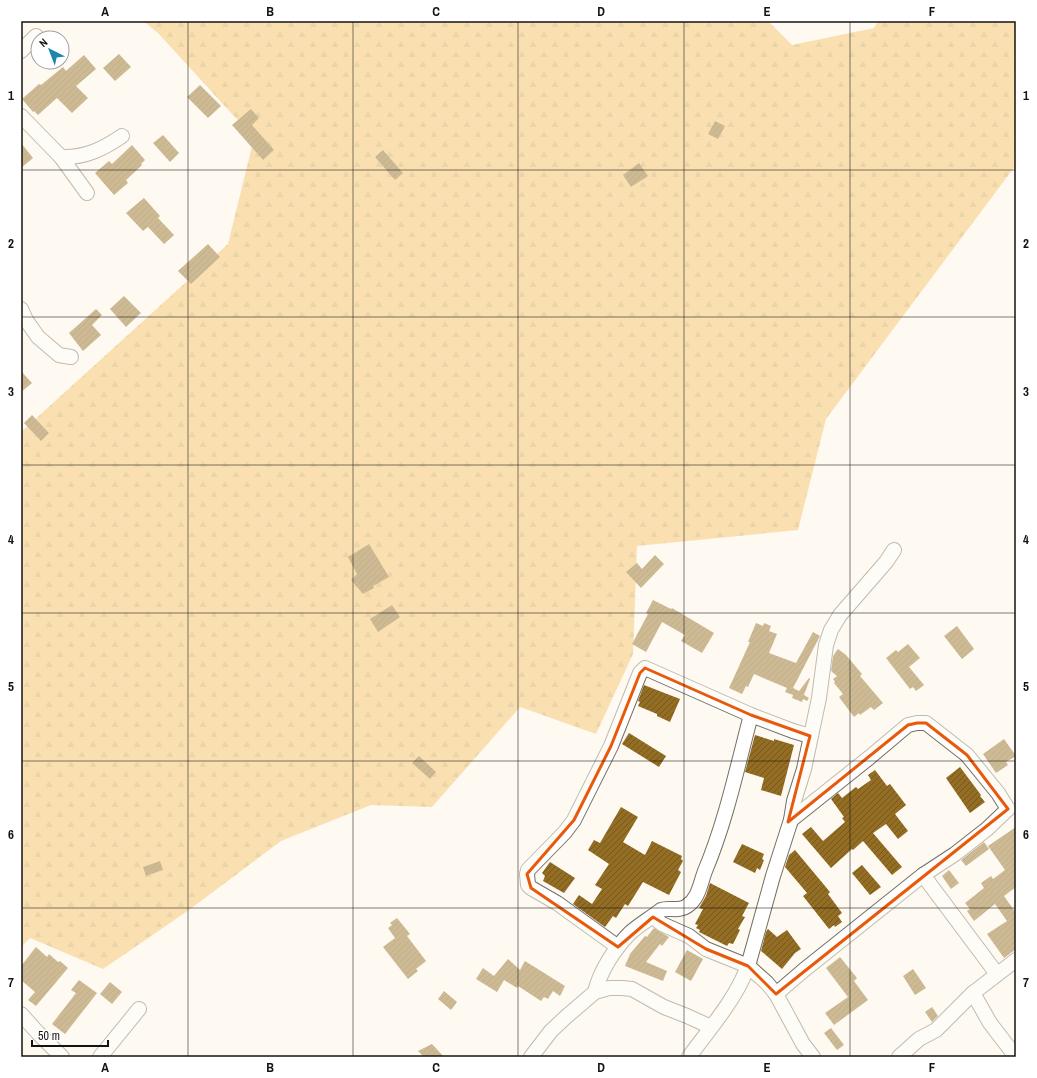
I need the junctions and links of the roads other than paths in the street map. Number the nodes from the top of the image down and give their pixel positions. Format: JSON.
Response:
{"nodes":[{"id":1,"x":30,"y":42,"type":"edge"},
{"id":2,"x":21,"y":51,"type":"edge"},
{"id":3,"x":21,"y":116,"type":"edge"},
{"id":4,"x":122,"y":136,"type":"dead end"},
{"id":5,"x":62,"y":157,"type":"junction"},
{"id":6,"x":87,"y":193,"type":"dead end"},
{"id":7,"x":21,"y":309,"type":"edge"},
{"id":8,"x":71,"y":357,"type":"dead end"},
{"id":9,"x":894,"y":550,"type":"dead end"},
{"id":10,"x":751,"y":715,"type":"junction"},
{"id":11,"x":810,"y":736,"type":"junction"},
{"id":12,"x":1012,"y":806,"type":"edge"},
{"id":13,"x":791,"y":820,"type":"junction"},
{"id":14,"x":923,"y":875,"type":"junction"},
{"id":15,"x":652,"y":917,"type":"junction"},
{"id":16,"x":618,"y":947,"type":"junction"},
{"id":17,"x":1016,"y":960,"type":"edge"},
{"id":18,"x":748,"y":966,"type":"junction"},
{"id":19,"x":997,"y":974,"type":"junction"},
{"id":20,"x":595,"y":992,"type":"junction"},
{"id":21,"x":973,"y":993,"type":"junction"},
{"id":22,"x":776,"y":994,"type":"junction"},
{"id":23,"x":139,"y":1009,"type":"dead end"},
{"id":24,"x":21,"y":1014,"type":"edge"},
{"id":25,"x":711,"y":1027,"type":"junction"},
{"id":26,"x":62,"y":1057,"type":"edge"},
{"id":27,"x":100,"y":1057,"type":"edge"},
{"id":28,"x":531,"y":1057,"type":"edge"},
{"id":29,"x":689,"y":1057,"type":"edge"},
{"id":30,"x":813,"y":1057,"type":"edge"},
{"id":31,"x":899,"y":1057,"type":"edge"},
{"id":32,"x":1016,"y":1057,"type":"edge"}],
"edges":[{"from":1,"to":2,"type":"street"},
{"from":3,"to":5,"type":"street"},
{"from":4,"to":5,"type":"street"},
{"from":5,"to":6,"type":"street"},
{"from":7,"to":8,"type":"street"},
{"from":9,"to":11,"type":"street"},
{"from":10,"to":11,"type":"street"},
{"from":10,"to":15,"type":"street"},
{"from":10,"to":16,"type":"street"},
{"from":11,"to":13,"type":"street"},
{"from":12,"to":13,"type":"street"},
{"from":12,"to":14,"type":"street"},
{"from":13,"to":18,"type":"street"},
{"from":14,"to":19,"type":"street"},
{"from":14,"to":22,"type":"street"},
{"from":15,"to":16,"type":"street"},
{"from":15,"to":18,"type":"street"},
{"from":16,"to":20,"type":"street"},
{"from":17,"to":19,"type":"street"},
{"from":18,"to":22,"type":"street"},
{"from":18,"to":25,"type":"street"},
{"from":19,"to":21,"type":"street"},
{"from":20,"to":25,"type":"street"},
{"from":20,"to":28,"type":"street"},
{"from":21,"to":31,"type":"street"},
{"from":21,"to":32,"type":"street"},
{"from":22,"to":30,"type":"street"},
{"from":23,"to":27,"type":"street"},
{"from":24,"to":26,"type":"street"},
{"from":25,"to":29,"type":"street"}]}
